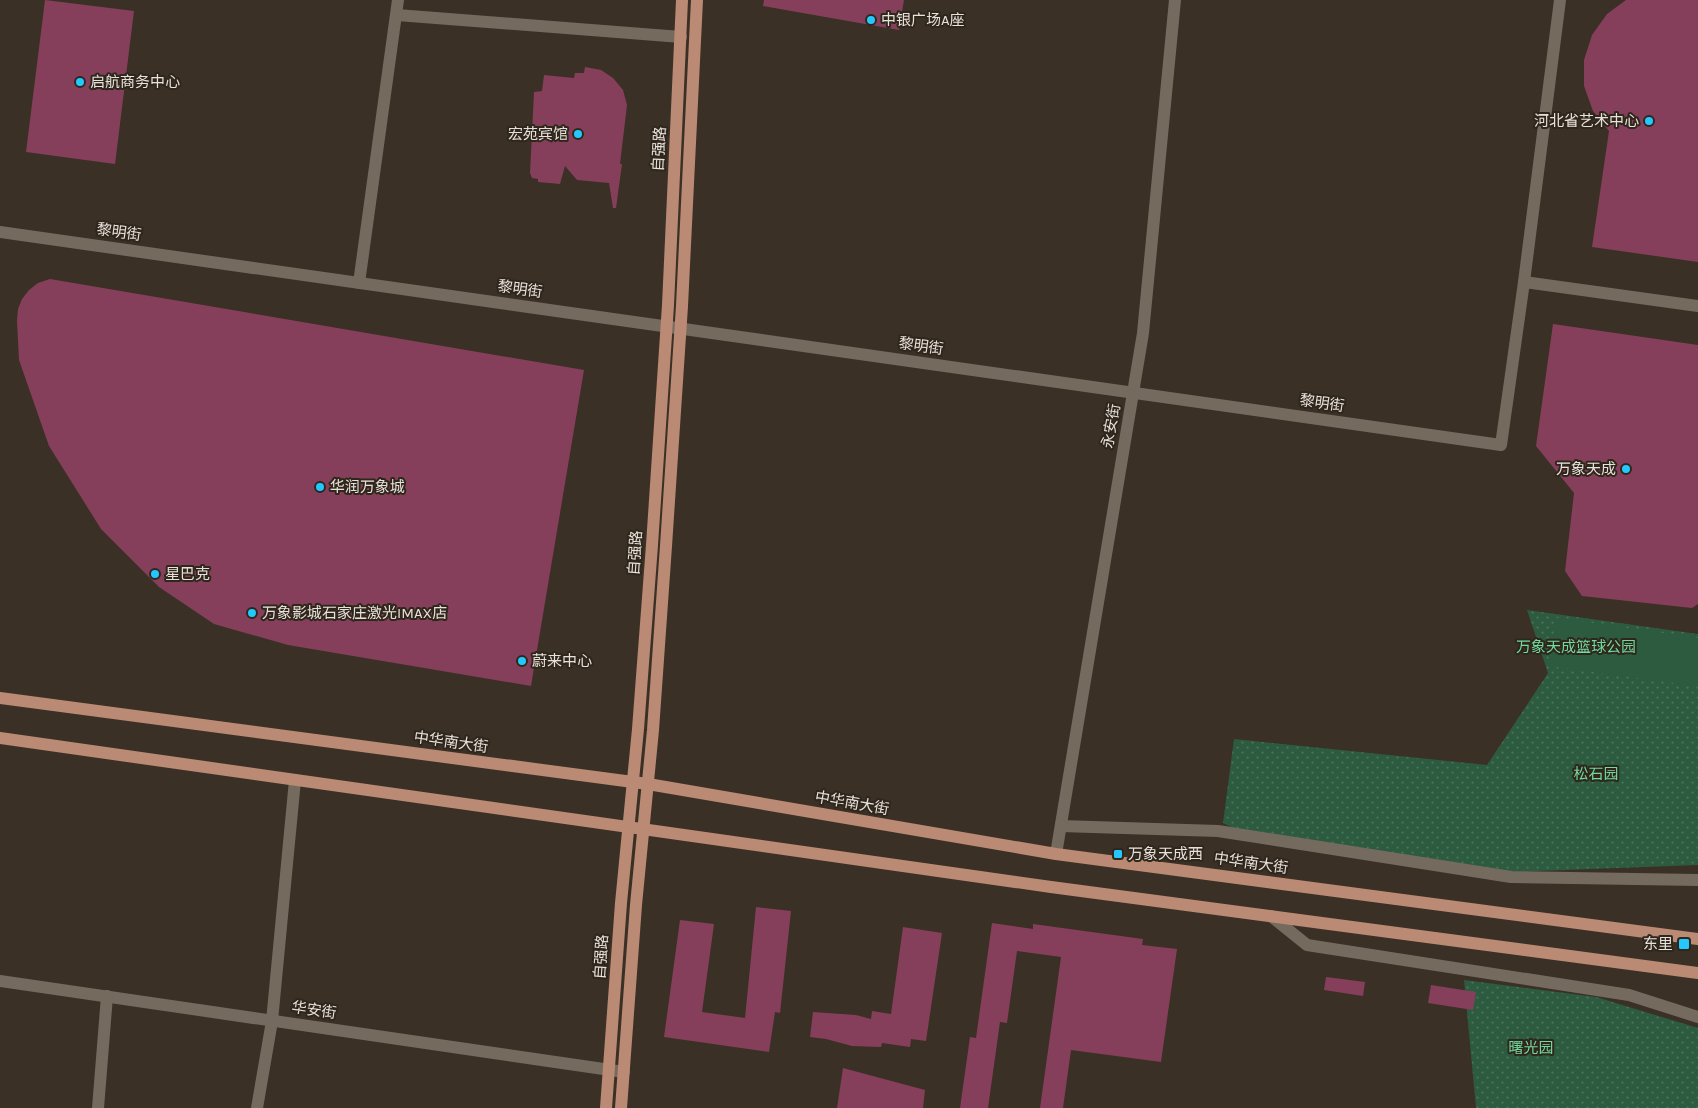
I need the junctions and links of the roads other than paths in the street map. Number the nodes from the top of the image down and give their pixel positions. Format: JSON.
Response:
{"nodes":[{"id":1,"x":398,"y":0,"type":"edge"},
{"id":2,"x":682,"y":0,"type":"edge"},
{"id":3,"x":697,"y":0,"type":"edge"},
{"id":4,"x":1175,"y":0,"type":"edge"},
{"id":5,"x":1560,"y":0,"type":"edge"},
{"id":6,"x":397,"y":15,"type":"junction"},
{"id":7,"x":681,"y":37,"type":"junction"},
{"id":8,"x":0,"y":232,"type":"edge"},
{"id":9,"x":1524,"y":282,"type":"junction"},
{"id":10,"x":359,"y":283,"type":"junction"},
{"id":11,"x":1698,"y":306,"type":"edge"},
{"id":12,"x":666,"y":326,"type":"junction"},
{"id":13,"x":681,"y":328,"type":"junction"},
{"id":14,"x":1133,"y":393,"type":"junction"},
{"id":15,"x":0,"y":698,"type":"edge"},
{"id":16,"x":0,"y":738,"type":"edge"},
{"id":17,"x":295,"y":780,"type":"junction"},
{"id":18,"x":633,"y":783,"type":"junction"},
{"id":19,"x":648,"y":784,"type":"junction"},
{"id":20,"x":1061,"y":826,"type":"junction"},
{"id":21,"x":629,"y":827,"type":"junction"},
{"id":22,"x":643,"y":830,"type":"junction"},
{"id":23,"x":1056,"y":854,"type":"junction"},
{"id":24,"x":1698,"y":880,"type":"edge"},
{"id":25,"x":1271,"y":916,"type":"junction"},
{"id":26,"x":1698,"y":939,"type":"edge"},
{"id":27,"x":1698,"y":973,"type":"edge"},
{"id":28,"x":0,"y":980,"type":"edge"},
{"id":29,"x":107,"y":996,"type":"junction"},
{"id":30,"x":1698,"y":1017,"type":"edge"},
{"id":31,"x":272,"y":1021,"type":"junction"},
{"id":32,"x":609,"y":1070,"type":"junction"},
{"id":33,"x":624,"y":1072,"type":"junction"},
{"id":34,"x":98,"y":1108,"type":"edge"},
{"id":35,"x":257,"y":1108,"type":"edge"},
{"id":36,"x":606,"y":1108,"type":"edge"},
{"id":37,"x":621,"y":1108,"type":"edge"}],
"edges":[{"from":1,"to":6,"type":"street"},
{"from":2,"to":7,"type":"main road","name":"自强路"},
{"from":3,"to":13,"type":"main road","name":"自强路"},
{"from":4,"to":14,"type":"street","name":"永安街"},
{"from":5,"to":9,"type":"street"},
{"from":6,"to":7,"type":"street"},
{"from":6,"to":10,"type":"street"},
{"from":7,"to":12,"type":"main road","name":"自强路"},
{"from":8,"to":10,"type":"street","name":"黎明街"},
{"from":9,"to":11,"type":"street"},
{"from":9,"to":14,"type":"street","name":"黎明街"},
{"from":10,"to":12,"type":"street","name":"黎明街"},
{"from":12,"to":13,"type":"street","name":"黎明街"},
{"from":12,"to":18,"type":"main road","name":"自强路"},
{"from":13,"to":14,"type":"street","name":"黎明街"},
{"from":13,"to":19,"type":"main road","name":"自强路"},
{"from":14,"to":20,"type":"street","name":"永安街"},
{"from":15,"to":18,"type":"main road","name":"中华南大街"},
{"from":16,"to":17,"type":"main road"},
{"from":17,"to":21,"type":"main road"},
{"from":17,"to":31,"type":"street"},
{"from":18,"to":19,"type":"main road","name":"中华南大街"},
{"from":18,"to":21,"type":"main road","name":"自强路"},
{"from":19,"to":22,"type":"main road","name":"自强路"},
{"from":19,"to":23,"type":"main road","name":"中华南大街"},
{"from":20,"to":23,"type":"street","name":"永安街"},
{"from":20,"to":24,"type":"street"},
{"from":21,"to":22,"type":"main road"},
{"from":21,"to":32,"type":"main road","name":"自强路"},
{"from":22,"to":25,"type":"main road"},
{"from":22,"to":33,"type":"main road","name":"自强路"},
{"from":23,"to":26,"type":"main road","name":"中华南大街"},
{"from":25,"to":27,"type":"main road"},
{"from":25,"to":30,"type":"street"},
{"from":28,"to":29,"type":"street","name":"华安街"},
{"from":29,"to":31,"type":"street","name":"华安街"},
{"from":29,"to":34,"type":"street"},
{"from":31,"to":32,"type":"street","name":"华安街"},
{"from":31,"to":35,"type":"street"},
{"from":32,"to":33,"type":"street","name":"华安街"},
{"from":32,"to":36,"type":"main road","name":"自强路"},
{"from":33,"to":37,"type":"main road","name":"自强路"}]}
